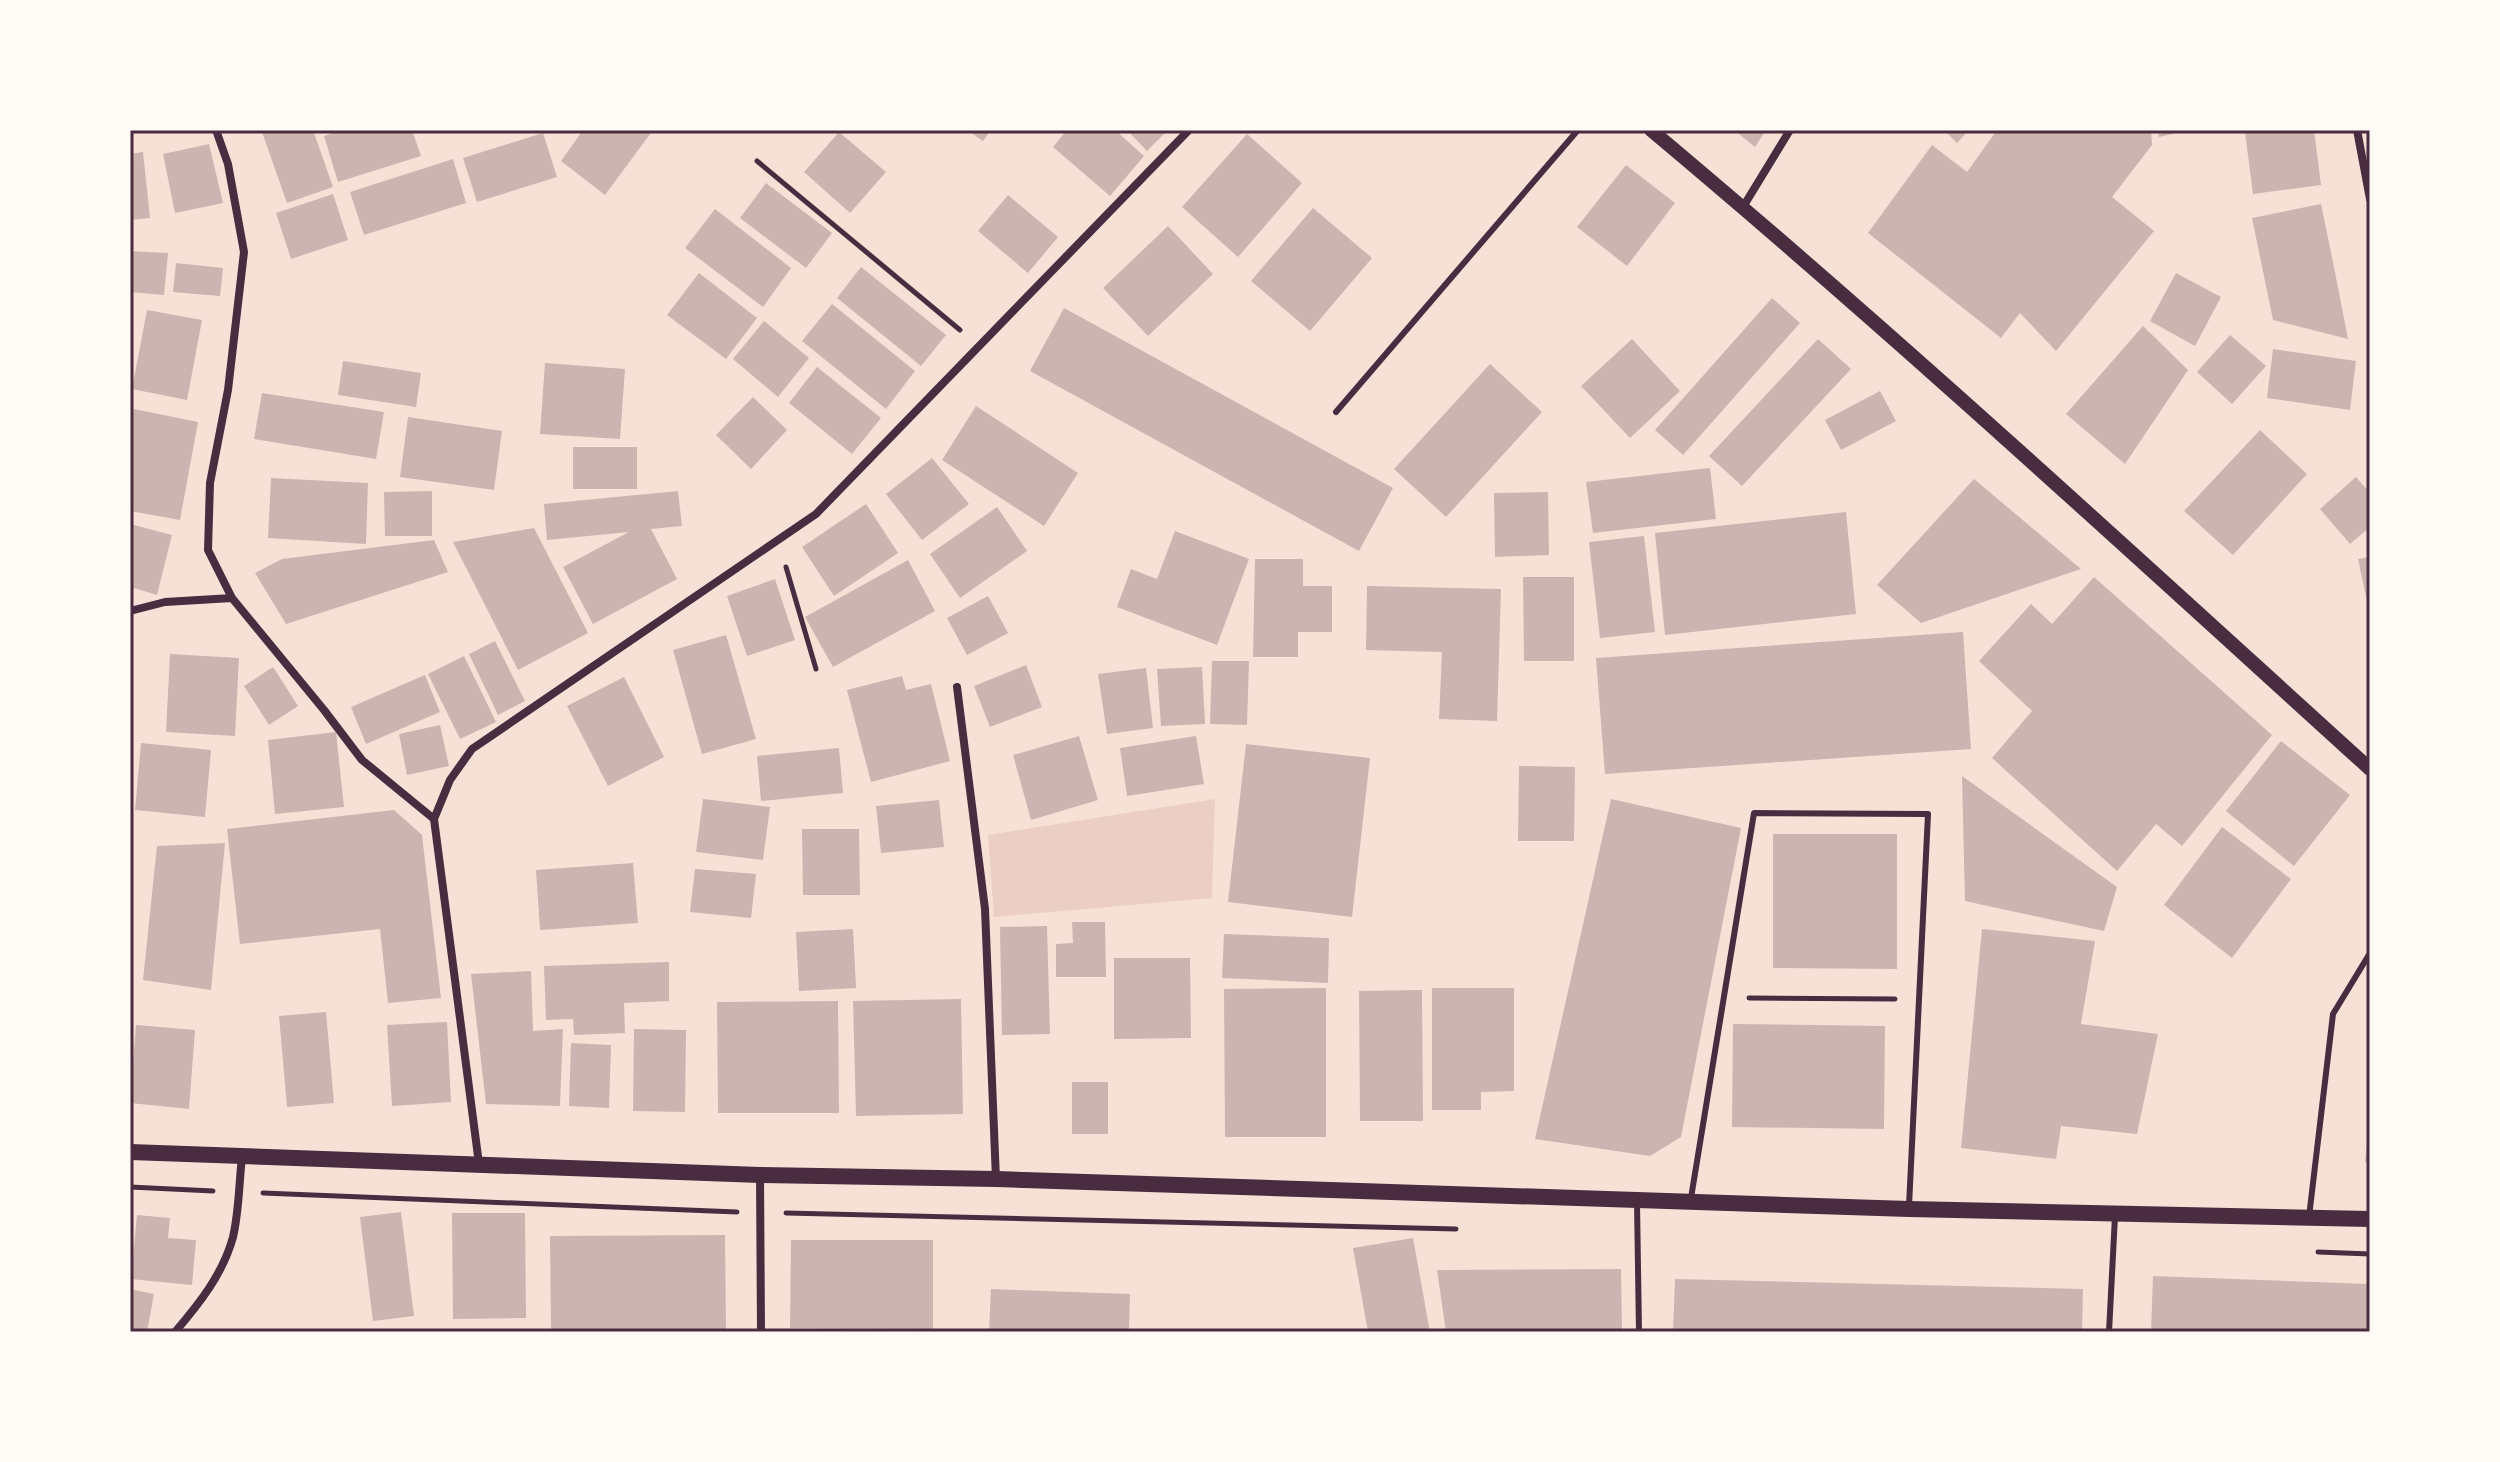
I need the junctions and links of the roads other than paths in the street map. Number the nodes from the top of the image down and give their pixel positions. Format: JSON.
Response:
{"nodes":[{"id":1,"x":216,"y":130,"type":"edge"},
{"id":2,"x":1189,"y":130,"type":"edge"},
{"id":3,"x":1578,"y":130,"type":"edge"},
{"id":4,"x":1651,"y":130,"type":"edge"},
{"id":5,"x":1790,"y":130,"type":"edge"},
{"id":6,"x":2357,"y":130,"type":"edge"},
{"id":7,"x":2367,"y":168,"type":"edge"},
{"id":8,"x":2369,"y":188,"type":"edge"},
{"id":9,"x":2370,"y":199,"type":"edge"},
{"id":10,"x":1743,"y":207,"type":"junction"},
{"id":11,"x":1336,"y":412,"type":"dead end"},
{"id":12,"x":232,"y":598,"type":"junction"},
{"id":13,"x":130,"y":611,"type":"edge"},
{"id":14,"x":957,"y":687,"type":"dead end"},
{"id":15,"x":2370,"y":769,"type":"edge"},
{"id":16,"x":434,"y":819,"type":"junction"},
{"id":17,"x":2370,"y":953,"type":"edge"},
{"id":18,"x":130,"y":1152,"type":"edge"},
{"id":19,"x":242,"y":1157,"type":"junction"},
{"id":20,"x":479,"y":1164,"type":"junction"},
{"id":21,"x":760,"y":1175,"type":"junction"},
{"id":22,"x":996,"y":1179,"type":"junction"},
{"id":23,"x":1637,"y":1200,"type":"junction"},
{"id":24,"x":1690,"y":1202,"type":"junction"},
{"id":25,"x":1909,"y":1209,"type":"junction"},
{"id":26,"x":2116,"y":1212,"type":"junction"},
{"id":27,"x":2309,"y":1217,"type":"junction"},
{"id":28,"x":2370,"y":1219,"type":"edge"},
{"id":29,"x":175,"y":1332,"type":"edge"},
{"id":30,"x":761,"y":1332,"type":"edge"},
{"id":31,"x":1639,"y":1332,"type":"edge"},
{"id":32,"x":2109,"y":1332,"type":"edge"}],
"edges":[{"from":1,"to":12,"type":"street"},
{"from":2,"to":16,"type":"street"},
{"from":3,"to":11,"type":"lane"},
{"from":4,"to":10,"type":"street"},
{"from":5,"to":10,"type":"street"},
{"from":6,"to":7,"type":"street"},
{"from":7,"to":8,"type":"street"},
{"from":8,"to":9,"type":"street"},
{"from":10,"to":15,"type":"street"},
{"from":12,"to":13,"type":"street"},
{"from":12,"to":16,"type":"street"},
{"from":14,"to":22,"type":"street"},
{"from":16,"to":20,"type":"street"},
{"from":17,"to":27,"type":"lane"},
{"from":18,"to":19,"type":"main road"},
{"from":19,"to":20,"type":"main road"},
{"from":19,"to":29,"type":"street"},
{"from":20,"to":21,"type":"main road"},
{"from":21,"to":22,"type":"main road"},
{"from":21,"to":30,"type":"street"},
{"from":22,"to":23,"type":"main road"},
{"from":23,"to":24,"type":"main road"},
{"from":23,"to":31,"type":"lane"},
{"from":24,"to":25,"type":"main road"},
{"from":24,"to":25,"type":"lane"},
{"from":25,"to":26,"type":"main road"},
{"from":26,"to":27,"type":"main road"},
{"from":26,"to":32,"type":"lane"},
{"from":27,"to":28,"type":"main road"}]}
